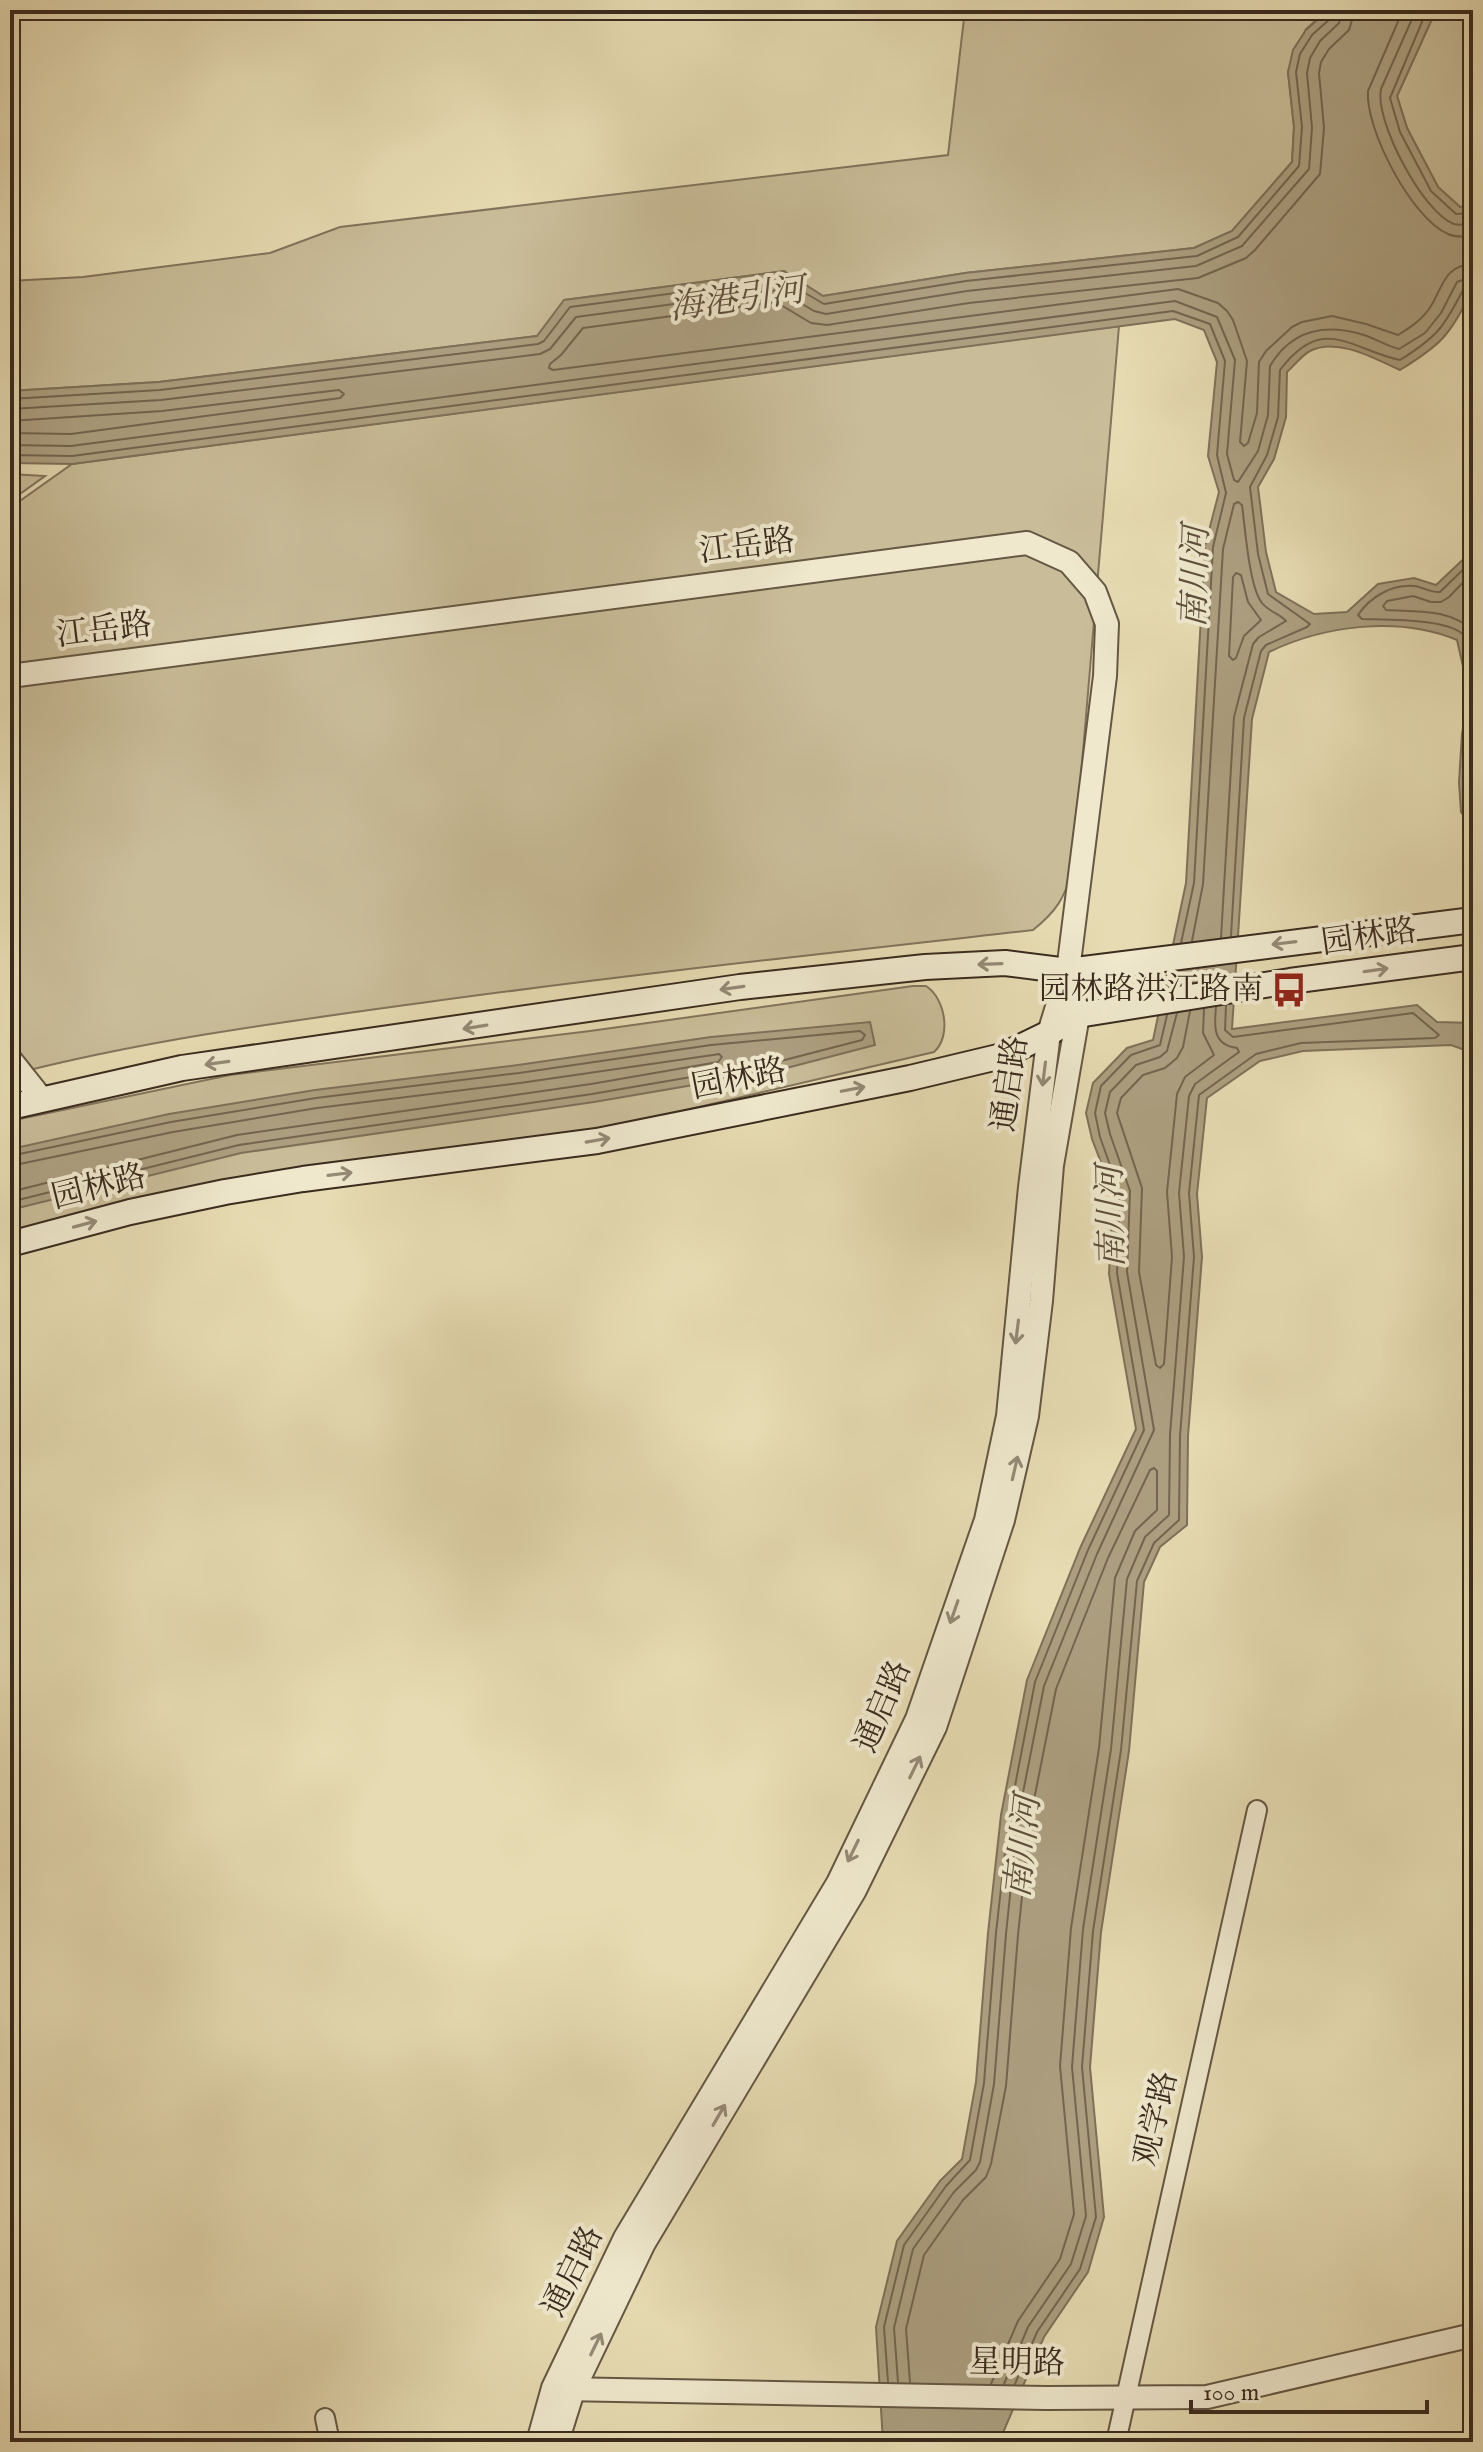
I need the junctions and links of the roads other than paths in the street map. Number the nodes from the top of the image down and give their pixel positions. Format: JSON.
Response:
{"nodes":[{"id":1,"x":10,"y":676,"type":"edge"},
{"id":2,"x":1473,"y":920,"type":"edge"},
{"id":3,"x":1473,"y":957,"type":"edge"},
{"id":4,"x":1068,"y":971,"type":"junction"},
{"id":5,"x":1078,"y":1015,"type":"junction"},
{"id":6,"x":1049,"y":1033,"type":"junction"},
{"id":7,"x":10,"y":1059,"type":"edge"},
{"id":8,"x":41,"y":1098,"type":"junction"},
{"id":9,"x":10,"y":1107,"type":"edge"},
{"id":10,"x":10,"y":1244,"type":"edge"},
{"id":11,"x":1257,"y":1810,"type":"dead end"},
{"id":12,"x":1473,"y":2335,"type":"edge"},
{"id":13,"x":563,"y":2390,"type":"junction"},
{"id":14,"x":1125,"y":2397,"type":"junction"},
{"id":15,"x":325,"y":2418,"type":"dead end"},
{"id":16,"x":330,"y":2442,"type":"edge"},
{"id":17,"x":538,"y":2442,"type":"edge"},
{"id":18,"x":557,"y":2442,"type":"edge"},
{"id":19,"x":1116,"y":2442,"type":"edge"}],
"edges":[{"from":1,"to":4,"type":"street","name":"江岳路"},
{"from":2,"to":4,"type":"main road","name":"园林路","one_way":true},
{"from":5,"to":3,"type":"main road","name":"园林路","one_way":true},
{"from":4,"to":5,"type":"street","name":"通启路"},
{"from":4,"to":6,"type":"street","name":"通启路"},
{"from":4,"to":8,"type":"main road","name":"园林路","one_way":true},
{"from":5,"to":6,"type":"main road","name":"园林路"},
{"from":13,"to":5,"type":"street","name":"通启路","one_way":true},
{"from":10,"to":6,"type":"main road","name":"园林路","one_way":true},
{"from":6,"to":13,"type":"street","name":"通启路","one_way":true},
{"from":7,"to":8,"type":"street"},
{"from":8,"to":9,"type":"main road","name":"园林路"},
{"from":11,"to":14,"type":"street","name":"观学路"},
{"from":12,"to":14,"type":"street","name":"星明路"},
{"from":13,"to":14,"type":"street","name":"星明路"},
{"from":13,"to":17,"type":"street","name":"通启路"},
{"from":13,"to":18,"type":"street","name":"通启路"},
{"from":14,"to":19,"type":"street","name":"观学路"},
{"from":15,"to":16,"type":"street"}]}
